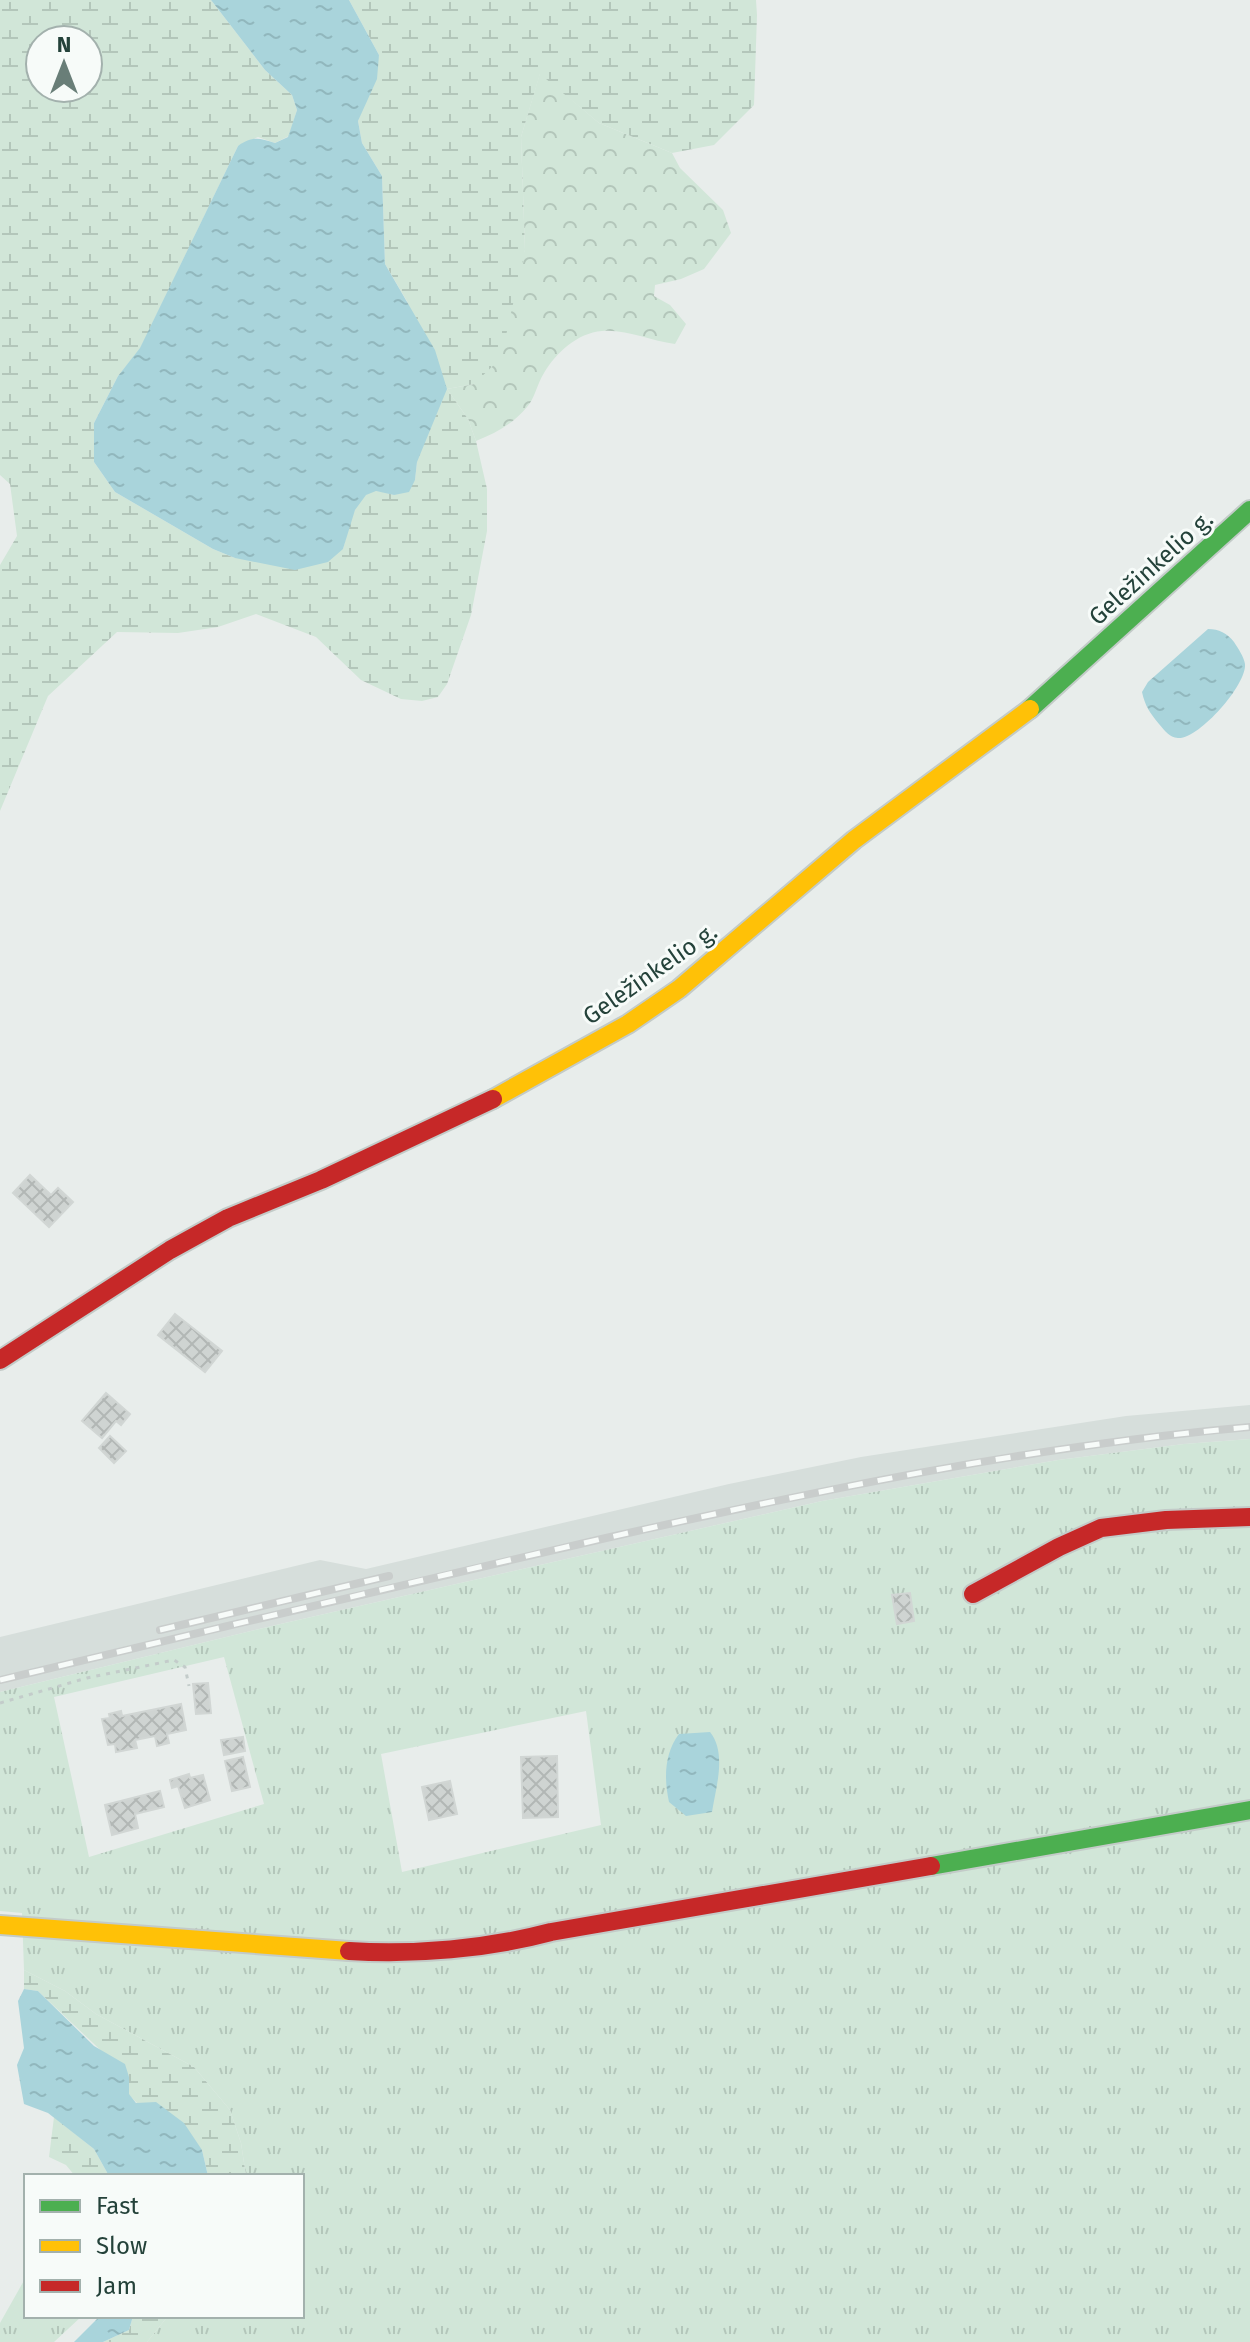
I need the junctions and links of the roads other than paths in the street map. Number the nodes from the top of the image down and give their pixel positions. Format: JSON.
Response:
{"nodes":[{"id":1,"x":1250,"y":510,"type":"edge"},
{"id":2,"x":0,"y":1360,"type":"edge"},
{"id":3,"x":1250,"y":1517,"type":"edge"},
{"id":4,"x":973,"y":1594,"type":"dead end"},
{"id":5,"x":1250,"y":1810,"type":"edge"},
{"id":6,"x":0,"y":1925,"type":"edge"}],
"edges":[{"from":1,"to":2,"type":"street","name":"Geležinkelio g."},
{"from":3,"to":4,"type":"street"},
{"from":5,"to":6,"type":"street"}]}
